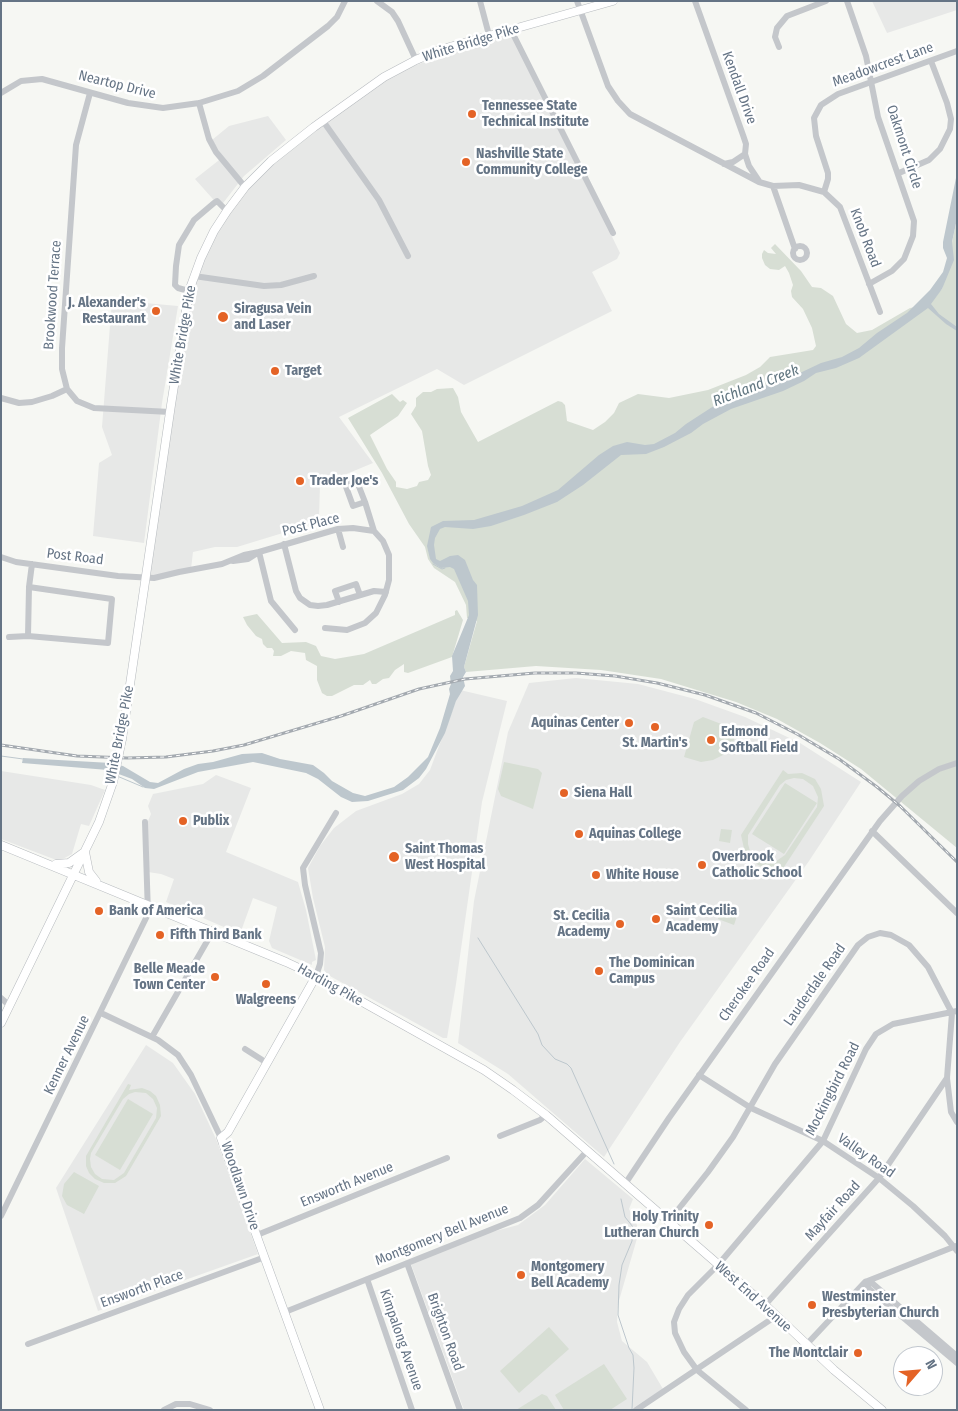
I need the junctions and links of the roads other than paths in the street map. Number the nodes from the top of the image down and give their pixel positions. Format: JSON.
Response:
{"nodes":[{"id":1,"x":345,"y":1,"type":"edge"},
{"id":2,"x":377,"y":1,"type":"edge"},
{"id":3,"x":480,"y":1,"type":"edge"},
{"id":4,"x":577,"y":1,"type":"edge"},
{"id":5,"x":613,"y":1,"type":"edge"},
{"id":6,"x":695,"y":1,"type":"edge"},
{"id":7,"x":826,"y":1,"type":"edge"},
{"id":8,"x":847,"y":1,"type":"edge"},
{"id":9,"x":581,"y":11,"type":"junction"},
{"id":10,"x":511,"y":30,"type":"junction"},
{"id":11,"x":489,"y":35,"type":"junction"},
{"id":12,"x":779,"y":47,"type":"dead end"},
{"id":13,"x":957,"y":51,"type":"edge"},
{"id":14,"x":416,"y":60,"type":"junction"},
{"id":15,"x":931,"y":61,"type":"junction"},
{"id":16,"x":872,"y":82,"type":"junction"},
{"id":17,"x":90,"y":93,"type":"junction"},
{"id":18,"x":1,"y":94,"type":"edge"},
{"id":19,"x":199,"y":103,"type":"junction"},
{"id":20,"x":323,"y":121,"type":"junction"},
{"id":21,"x":745,"y":154,"type":"junction"},
{"id":22,"x":724,"y":164,"type":"junction"},
{"id":23,"x":899,"y":173,"type":"junction"},
{"id":24,"x":759,"y":182,"type":"junction"},
{"id":25,"x":773,"y":186,"type":"junction"},
{"id":26,"x":245,"y":187,"type":"junction"},
{"id":27,"x":824,"y":192,"type":"junction"},
{"id":28,"x":227,"y":211,"type":"junction"},
{"id":29,"x":613,"y":233,"type":"dead end"},
{"id":30,"x":795,"y":249,"type":"dead end"},
{"id":31,"x":408,"y":256,"type":"dead end"},
{"id":32,"x":194,"y":276,"type":"junction"},
{"id":33,"x":314,"y":276,"type":"dead end"},
{"id":34,"x":869,"y":284,"type":"junction"},
{"id":35,"x":189,"y":292,"type":"junction"},
{"id":36,"x":880,"y":312,"type":"dead end"},
{"id":37,"x":67,"y":389,"type":"junction"},
{"id":38,"x":1,"y":398,"type":"edge"},
{"id":39,"x":170,"y":412,"type":"junction"},
{"id":40,"x":365,"y":502,"type":"dead end"},
{"id":41,"x":338,"y":529,"type":"junction"},
{"id":42,"x":374,"y":531,"type":"junction"},
{"id":43,"x":284,"y":544,"type":"junction"},
{"id":44,"x":343,"y":547,"type":"dead end"},
{"id":45,"x":259,"y":552,"type":"junction"},
{"id":46,"x":1,"y":556,"type":"edge"},
{"id":47,"x":32,"y":564,"type":"junction"},
{"id":48,"x":146,"y":578,"type":"junction"},
{"id":49,"x":29,"y":587,"type":"junction"},
{"id":50,"x":386,"y":592,"type":"junction"},
{"id":51,"x":360,"y":595,"type":"junction"},
{"id":52,"x":339,"y":602,"type":"junction"},
{"id":53,"x":326,"y":628,"type":"dead end"},
{"id":54,"x":295,"y":630,"type":"dead end"},
{"id":55,"x":9,"y":636,"type":"dead end"},
{"id":56,"x":28,"y":636,"type":"junction"},
{"id":57,"x":957,"y":763,"type":"edge"},
{"id":58,"x":336,"y":813,"type":"dead end"},
{"id":59,"x":145,"y":822,"type":"dead end"},
{"id":60,"x":872,"y":831,"type":"junction"},
{"id":61,"x":1,"y":845,"type":"edge"},
{"id":62,"x":85,"y":852,"type":"junction"},
{"id":63,"x":50,"y":864,"type":"junction"},
{"id":64,"x":74,"y":874,"type":"junction"},
{"id":65,"x":102,"y":886,"type":"junction"},
{"id":66,"x":147,"y":904,"type":"junction"},
{"id":67,"x":957,"y":913,"type":"edge"},
{"id":68,"x":213,"y":931,"type":"junction"},
{"id":69,"x":316,"y":976,"type":"junction"},
{"id":70,"x":1,"y":998,"type":"edge"},
{"id":71,"x":10,"y":1006,"type":"junction"},
{"id":72,"x":954,"y":1012,"type":"edge"},
{"id":73,"x":101,"y":1013,"type":"junction"},
{"id":74,"x":1,"y":1023,"type":"edge"},
{"id":75,"x":152,"y":1037,"type":"junction"},
{"id":76,"x":245,"y":1049,"type":"dead end"},
{"id":77,"x":267,"y":1063,"type":"junction"},
{"id":78,"x":699,"y":1075,"type":"junction"},
{"id":79,"x":947,"y":1078,"type":"junction"},
{"id":80,"x":752,"y":1108,"type":"junction"},
{"id":81,"x":546,"y":1115,"type":"junction"},
{"id":82,"x":957,"y":1122,"type":"edge"},
{"id":83,"x":500,"y":1136,"type":"dead end"},
{"id":84,"x":221,"y":1138,"type":"junction"},
{"id":85,"x":823,"y":1141,"type":"junction"},
{"id":86,"x":587,"y":1151,"type":"junction"},
{"id":87,"x":447,"y":1158,"type":"dead end"},
{"id":88,"x":879,"y":1178,"type":"junction"},
{"id":89,"x":625,"y":1184,"type":"junction"},
{"id":90,"x":1,"y":1216,"type":"edge"},
{"id":91,"x":669,"y":1221,"type":"junction"},
{"id":92,"x":257,"y":1235,"type":"junction"},
{"id":93,"x":955,"y":1248,"type":"edge"},
{"id":94,"x":265,"y":1257,"type":"junction"},
{"id":95,"x":407,"y":1263,"type":"junction"},
{"id":96,"x":718,"y":1265,"type":"junction"},
{"id":97,"x":367,"y":1279,"type":"junction"},
{"id":98,"x":866,"y":1283,"type":"junction"},
{"id":99,"x":765,"y":1305,"type":"junction"},
{"id":100,"x":285,"y":1312,"type":"junction"},
{"id":101,"x":776,"y":1316,"type":"junction"},
{"id":102,"x":28,"y":1344,"type":"dead end"},
{"id":103,"x":806,"y":1345,"type":"junction"},
{"id":104,"x":957,"y":1356,"type":"edge"},
{"id":105,"x":957,"y":1363,"type":"edge"},
{"id":106,"x":697,"y":1370,"type":"junction"},
{"id":107,"x":637,"y":1409,"type":"edge"},
{"id":108,"x":164,"y":1410,"type":"edge"},
{"id":109,"x":210,"y":1410,"type":"edge"},
{"id":110,"x":320,"y":1410,"type":"edge"},
{"id":111,"x":412,"y":1410,"type":"edge"},
{"id":112,"x":460,"y":1410,"type":"edge"},
{"id":113,"x":746,"y":1410,"type":"edge"},
{"id":114,"x":882,"y":1410,"type":"edge"}],
"edges":[{"from":1,"to":19,"type":"street","name":"Neartop Drive"},
{"from":2,"to":14,"type":"street"},
{"from":3,"to":11,"type":"street"},
{"from":4,"to":9,"type":"street"},
{"from":5,"to":9,"type":"main road","name":"White Bridge Pike"},
{"from":6,"to":21,"type":"street","name":"Kendall Drive"},
{"from":7,"to":12,"type":"street"},
{"from":8,"to":16,"type":"street","name":"Oakmont Circle"},
{"from":9,"to":10,"type":"main road","name":"White Bridge Pike"},
{"from":9,"to":22,"type":"street"},
{"from":10,"to":11,"type":"main road","name":"White Bridge Pike"},
{"from":10,"to":29,"type":"street"},
{"from":11,"to":14,"type":"main road","name":"White Bridge Pike"},
{"from":13,"to":15,"type":"street","name":"Meadowcrest Lane"},
{"from":14,"to":20,"type":"main road","name":"White Bridge Pike"},
{"from":15,"to":16,"type":"street","name":"Meadowcrest Lane"},
{"from":15,"to":23,"type":"street"},
{"from":16,"to":23,"type":"street","name":"Oakmont Circle"},
{"from":16,"to":27,"type":"street","name":"Meadowcrest Lane"},
{"from":17,"to":18,"type":"street","name":"Neartop Drive"},
{"from":17,"to":19,"type":"street","name":"Neartop Drive"},
{"from":17,"to":37,"type":"street","name":"Brookwood Terrace"},
{"from":19,"to":26,"type":"street"},
{"from":20,"to":26,"type":"main road","name":"White Bridge Pike"},
{"from":20,"to":31,"type":"street"},
{"from":21,"to":22,"type":"street"},
{"from":21,"to":24,"type":"street","name":"Kendall Drive"},
{"from":22,"to":24,"type":"street"},
{"from":23,"to":34,"type":"street","name":"Oakmont Circle"},
{"from":24,"to":25,"type":"street"},
{"from":25,"to":27,"type":"street"},
{"from":25,"to":30,"type":"street"},
{"from":26,"to":28,"type":"main road","name":"White Bridge Pike"},
{"from":27,"to":34,"type":"street","name":"Knob Road"},
{"from":28,"to":32,"type":"main road","name":"White Bridge Pike"},
{"from":28,"to":35,"type":"street"},
{"from":32,"to":33,"type":"street"},
{"from":32,"to":35,"type":"main road","name":"White Bridge Pike"},
{"from":34,"to":36,"type":"street","name":"Knob Road"},
{"from":35,"to":39,"type":"main road","name":"White Bridge Pike"},
{"from":37,"to":38,"type":"street"},
{"from":37,"to":39,"type":"street"},
{"from":39,"to":48,"type":"main road","name":"White Bridge Pike"},
{"from":40,"to":42,"type":"street"},
{"from":41,"to":42,"type":"street","name":"Post Place"},
{"from":41,"to":43,"type":"street","name":"Post Place"},
{"from":41,"to":44,"type":"street"},
{"from":42,"to":50,"type":"street"},
{"from":43,"to":45,"type":"street","name":"Post Place"},
{"from":43,"to":52,"type":"street"},
{"from":45,"to":48,"type":"street","name":"Post Place"},
{"from":45,"to":54,"type":"street"},
{"from":46,"to":47,"type":"street","name":"Post Road"},
{"from":47,"to":48,"type":"street","name":"Post Road"},
{"from":47,"to":49,"type":"street"},
{"from":48,"to":62,"type":"main road","name":"White Bridge Pike","bridge":true},
{"from":49,"to":56,"type":"street"},
{"from":49,"to":56,"type":"street"},
{"from":50,"to":51,"type":"street"},
{"from":50,"to":53,"type":"street"},
{"from":51,"to":52,"type":"street"},
{"from":51,"to":52,"type":"street"},
{"from":55,"to":56,"type":"street"},
{"from":57,"to":60,"type":"street","name":"Cherokee Road"},
{"from":58,"to":69,"type":"street"},
{"from":59,"to":66,"type":"street","name":"Kenner Avenue"},
{"from":60,"to":67,"type":"street"},
{"from":60,"to":78,"type":"street","name":"Cherokee Road"},
{"from":61,"to":63,"type":"main road","name":"Harding Pike"},
{"from":62,"to":63,"type":"main road"},
{"from":62,"to":64,"type":"main road","name":"White Bridge Pike"},
{"from":62,"to":65,"type":"main road"},
{"from":63,"to":64,"type":"main road","name":"Harding Pike"},
{"from":64,"to":65,"type":"main road","name":"Harding Pike"},
{"from":64,"to":71,"type":"main road","name":"White Bridge Pike"},
{"from":65,"to":66,"type":"main road","name":"Harding Pike"},
{"from":66,"to":68,"type":"main road","name":"Harding Pike"},
{"from":66,"to":73,"type":"street","name":"Kenner Avenue"},
{"from":68,"to":69,"type":"main road","name":"Harding Pike"},
{"from":68,"to":75,"type":"street"},
{"from":69,"to":77,"type":"main road","name":"Woodlawn Drive"},
{"from":69,"to":81,"type":"main road","name":"Harding Pike"},
{"from":70,"to":71,"type":"street"},
{"from":71,"to":74,"type":"main road","name":"White Bridge Pike"},
{"from":72,"to":79,"type":"street"},
{"from":72,"to":80,"type":"street","name":"Lauderdale Road"},
{"from":72,"to":85,"type":"street","name":"Mockingbird Road"},
{"from":73,"to":75,"type":"street"},
{"from":73,"to":90,"type":"street","name":"Kenner Avenue"},
{"from":75,"to":84,"type":"street"},
{"from":76,"to":77,"type":"street"},
{"from":77,"to":84,"type":"main road","name":"Woodlawn Drive"},
{"from":78,"to":80,"type":"street","name":"Valley Road"},
{"from":78,"to":89,"type":"street","name":"Cherokee Road"},
{"from":79,"to":82,"type":"street"},
{"from":79,"to":88,"type":"street","name":"Mayfair Road"},
{"from":80,"to":85,"type":"street","name":"Valley Road"},
{"from":80,"to":91,"type":"street","name":"Lauderdale Road"},
{"from":81,"to":83,"type":"street"},
{"from":81,"to":86,"type":"main road","name":"Harding Pike"},
{"from":84,"to":92,"type":"main road","name":"Woodlawn Drive"},
{"from":85,"to":88,"type":"street","name":"Valley Road"},
{"from":85,"to":96,"type":"street","name":"Mockingbird Road"},
{"from":86,"to":89,"type":"main road","name":"Harding Pike"},
{"from":86,"to":95,"type":"street","name":"Montgomery Bell Avenue"},
{"from":87,"to":92,"type":"street","name":"Ensworth Avenue"},
{"from":88,"to":93,"type":"street","name":"Valley Road"},
{"from":88,"to":99,"type":"street","name":"Mayfair Road"},
{"from":89,"to":91,"type":"main road","name":"West End Avenue"},
{"from":91,"to":96,"type":"main road","name":"West End Avenue"},
{"from":92,"to":94,"type":"main road","name":"Woodlawn Drive"},
{"from":93,"to":98,"type":"street"},
{"from":94,"to":100,"type":"main road","name":"Woodlawn Drive"},
{"from":94,"to":102,"type":"street","name":"Ensworth Place"},
{"from":95,"to":97,"type":"street","name":"Montgomery Bell Avenue"},
{"from":95,"to":112,"type":"street","name":"Brighton Road"},
{"from":96,"to":99,"type":"main road","name":"West End Avenue"},
{"from":96,"to":106,"type":"street","name":"Mockingbird Road"},
{"from":97,"to":100,"type":"street","name":"Montgomery Bell Avenue"},
{"from":97,"to":111,"type":"street","name":"Kimpalong Avenue"},
{"from":98,"to":103,"type":"street"},
{"from":98,"to":104,"type":"street"},
{"from":98,"to":105,"type":"street"},
{"from":99,"to":101,"type":"main road","name":"West End Avenue"},
{"from":100,"to":110,"type":"main road","name":"Woodlawn Drive"},
{"from":101,"to":103,"type":"main road","name":"West End Avenue"},
{"from":101,"to":106,"type":"street"},
{"from":103,"to":114,"type":"main road","name":"West End Avenue"},
{"from":106,"to":107,"type":"street"},
{"from":106,"to":113,"type":"street","name":"Mockingbird Road"},
{"from":108,"to":109,"type":"street"}]}
